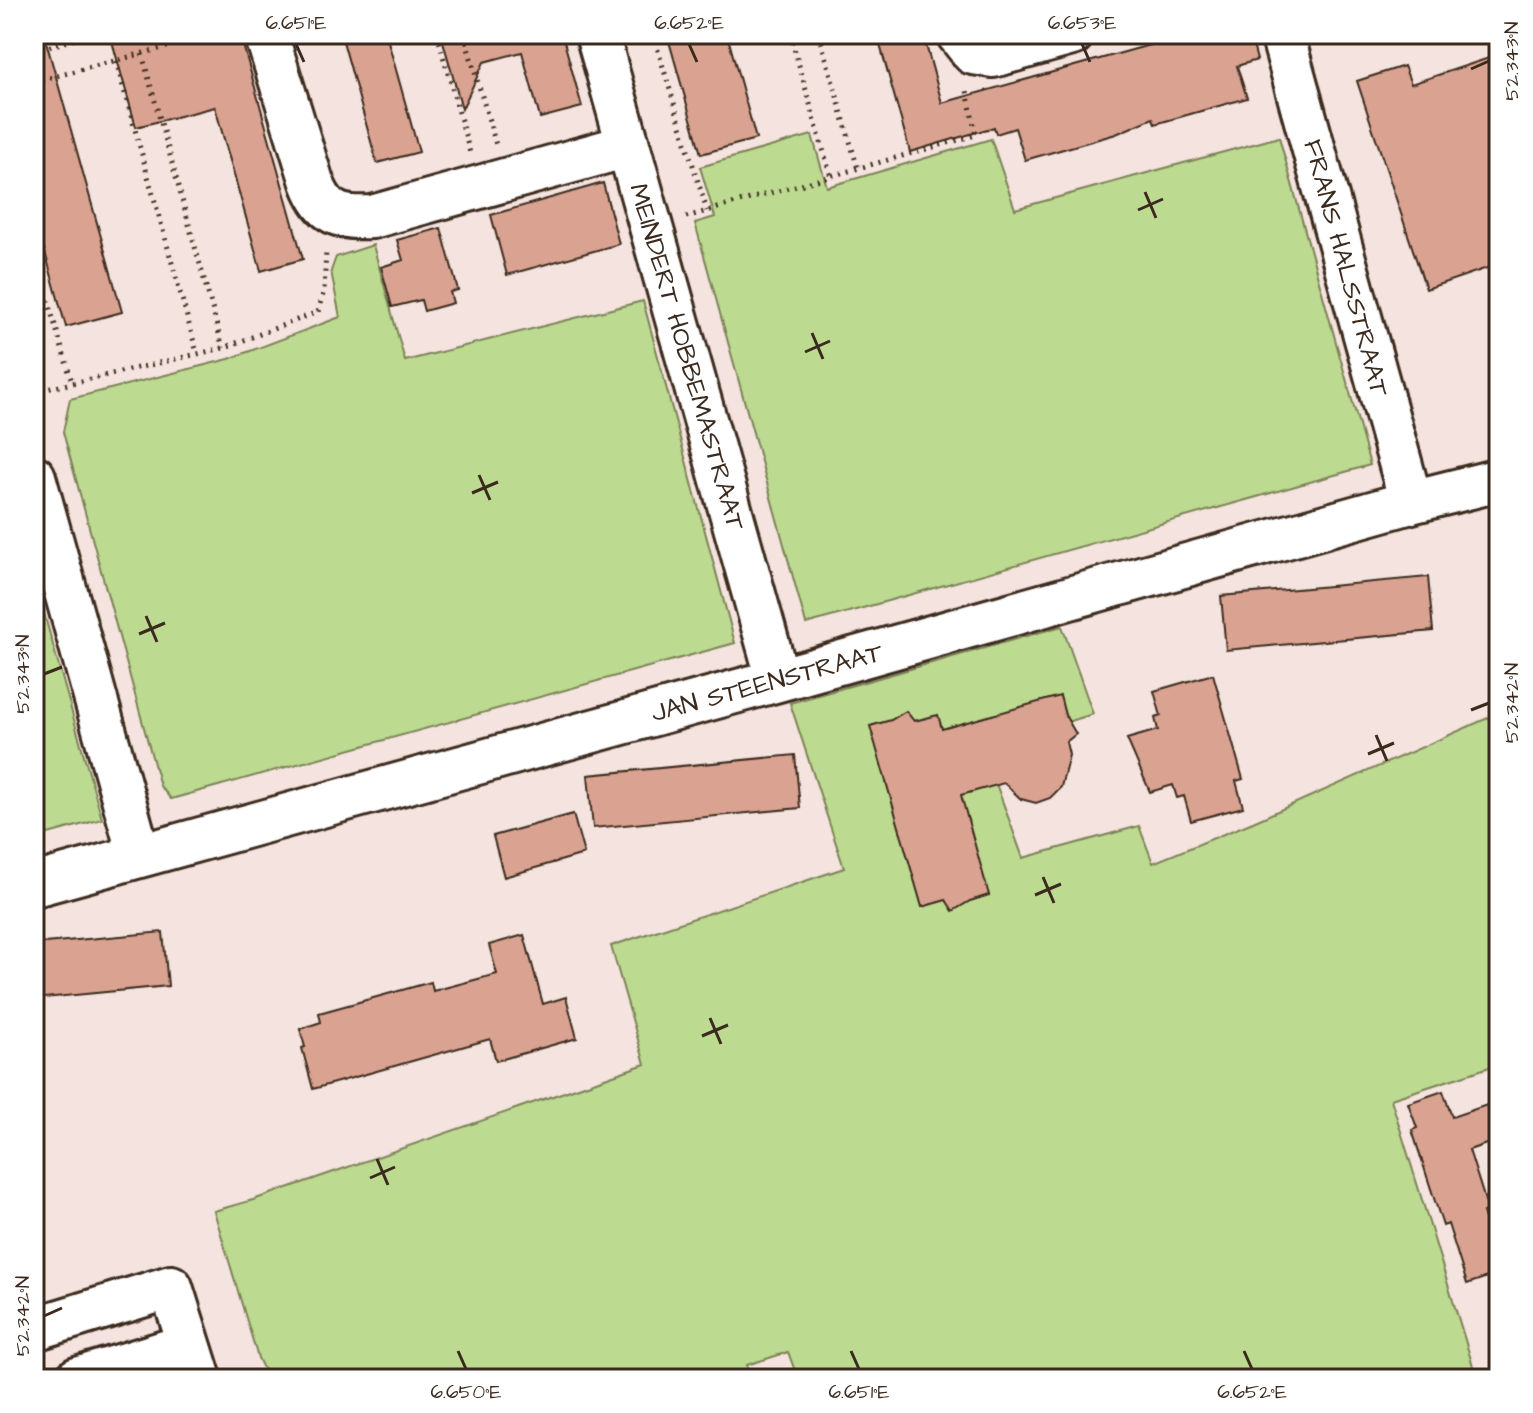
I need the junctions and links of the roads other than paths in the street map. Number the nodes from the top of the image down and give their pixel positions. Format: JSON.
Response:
{"nodes":[{"id":1,"x":266,"y":34,"type":"edge"},
{"id":2,"x":597,"y":34,"type":"edge"},
{"id":3,"x":1072,"y":34,"type":"edge"},
{"id":4,"x":1282,"y":34,"type":"edge"},
{"id":5,"x":965,"y":44,"type":"edge"},
{"id":6,"x":627,"y":146,"type":"junction"},
{"id":7,"x":34,"y":477,"type":"edge"},
{"id":8,"x":1499,"y":480,"type":"edge"},
{"id":9,"x":1411,"y":502,"type":"junction"},
{"id":10,"x":778,"y":680,"type":"junction"},
{"id":11,"x":139,"y":855,"type":"junction"},
{"id":12,"x":34,"y":885,"type":"edge"},
{"id":13,"x":34,"y":1329,"type":"edge"},
{"id":14,"x":194,"y":1362,"type":"edge"},
{"id":15,"x":77,"y":1379,"type":"edge"}],
"edges":[{"from":1,"to":6,"type":"street"},
{"from":2,"to":6,"type":"street","name":"MEINDERT HOBBEMASTRAAT"},
{"from":3,"to":5,"type":"street"},
{"from":4,"to":9,"type":"street","name":"FRANS HALSSTRAAT"},
{"from":6,"to":10,"type":"street","name":"MEINDERT HOBBEMASTRAAT"},
{"from":7,"to":11,"type":"street"},
{"from":8,"to":9,"type":"street","name":"JAN STEENSTRAAT"},
{"from":9,"to":10,"type":"street","name":"JAN STEENSTRAAT"},
{"from":10,"to":11,"type":"street","name":"JAN STEENSTRAAT"},
{"from":11,"to":12,"type":"street","name":"JAN STEENSTRAAT"},
{"from":13,"to":14,"type":"street"},
{"from":14,"to":15,"type":"street"}]}
